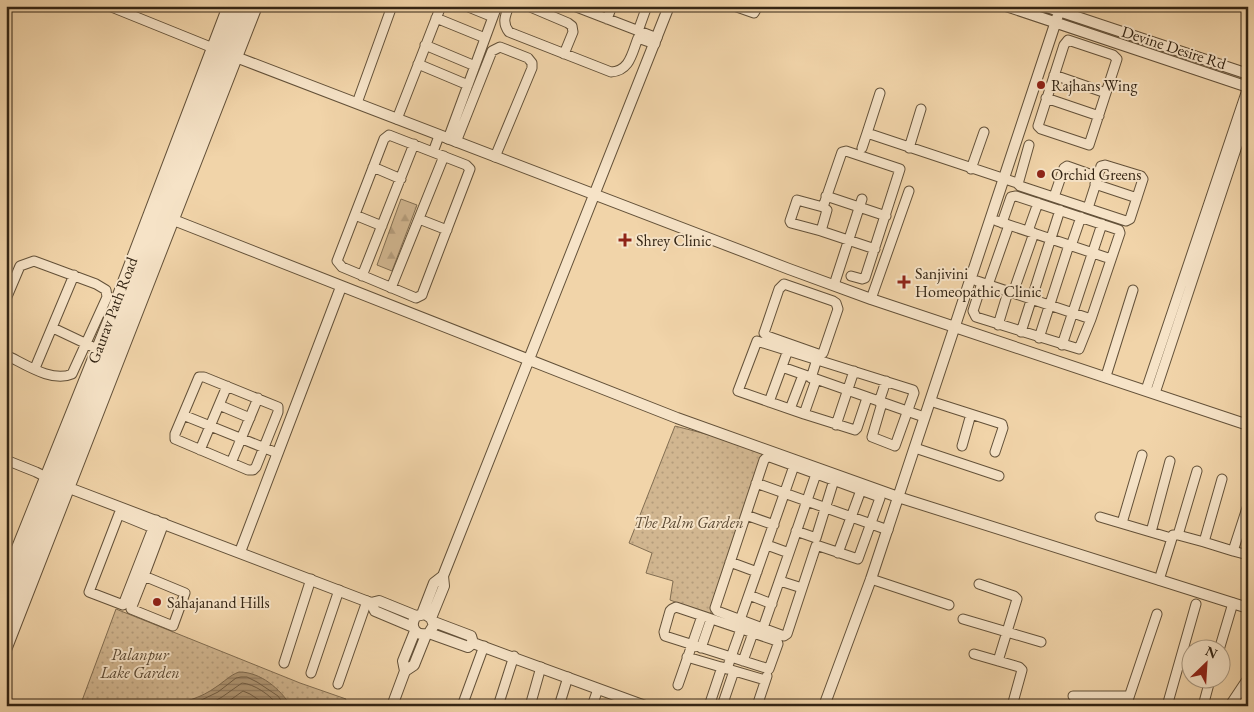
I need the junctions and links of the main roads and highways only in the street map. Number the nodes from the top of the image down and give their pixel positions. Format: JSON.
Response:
{"nodes":[{"id":1,"x":237,"y":6,"type":"edge"},
{"id":2,"x":247,"y":6,"type":"edge"},
{"id":3,"x":224,"y":52,"type":"junction"},
{"id":4,"x":61,"y":481,"type":"junction"},
{"id":5,"x":9,"y":571,"type":"edge"},
{"id":6,"x":6,"y":597,"type":"edge"},
{"id":7,"x":6,"y":626,"type":"edge"}],
"edges":[{"from":1,"to":3,"type":"main road","name":"Gaurav Path Road"},
{"from":2,"to":3,"type":"main road","name":"Gaurav Path Road"},
{"from":3,"to":4,"type":"main road","name":"Gaurav Path Road"},
{"from":3,"to":4,"type":"main road","name":"Gaurav Path Road"},
{"from":4,"to":5,"type":"main road","name":"Gaurav Path Road"},
{"from":4,"to":7,"type":"main road","name":"Gaurav Path Road"},
{"from":5,"to":6,"type":"main road","name":"Gaurav Path Road"}]}
